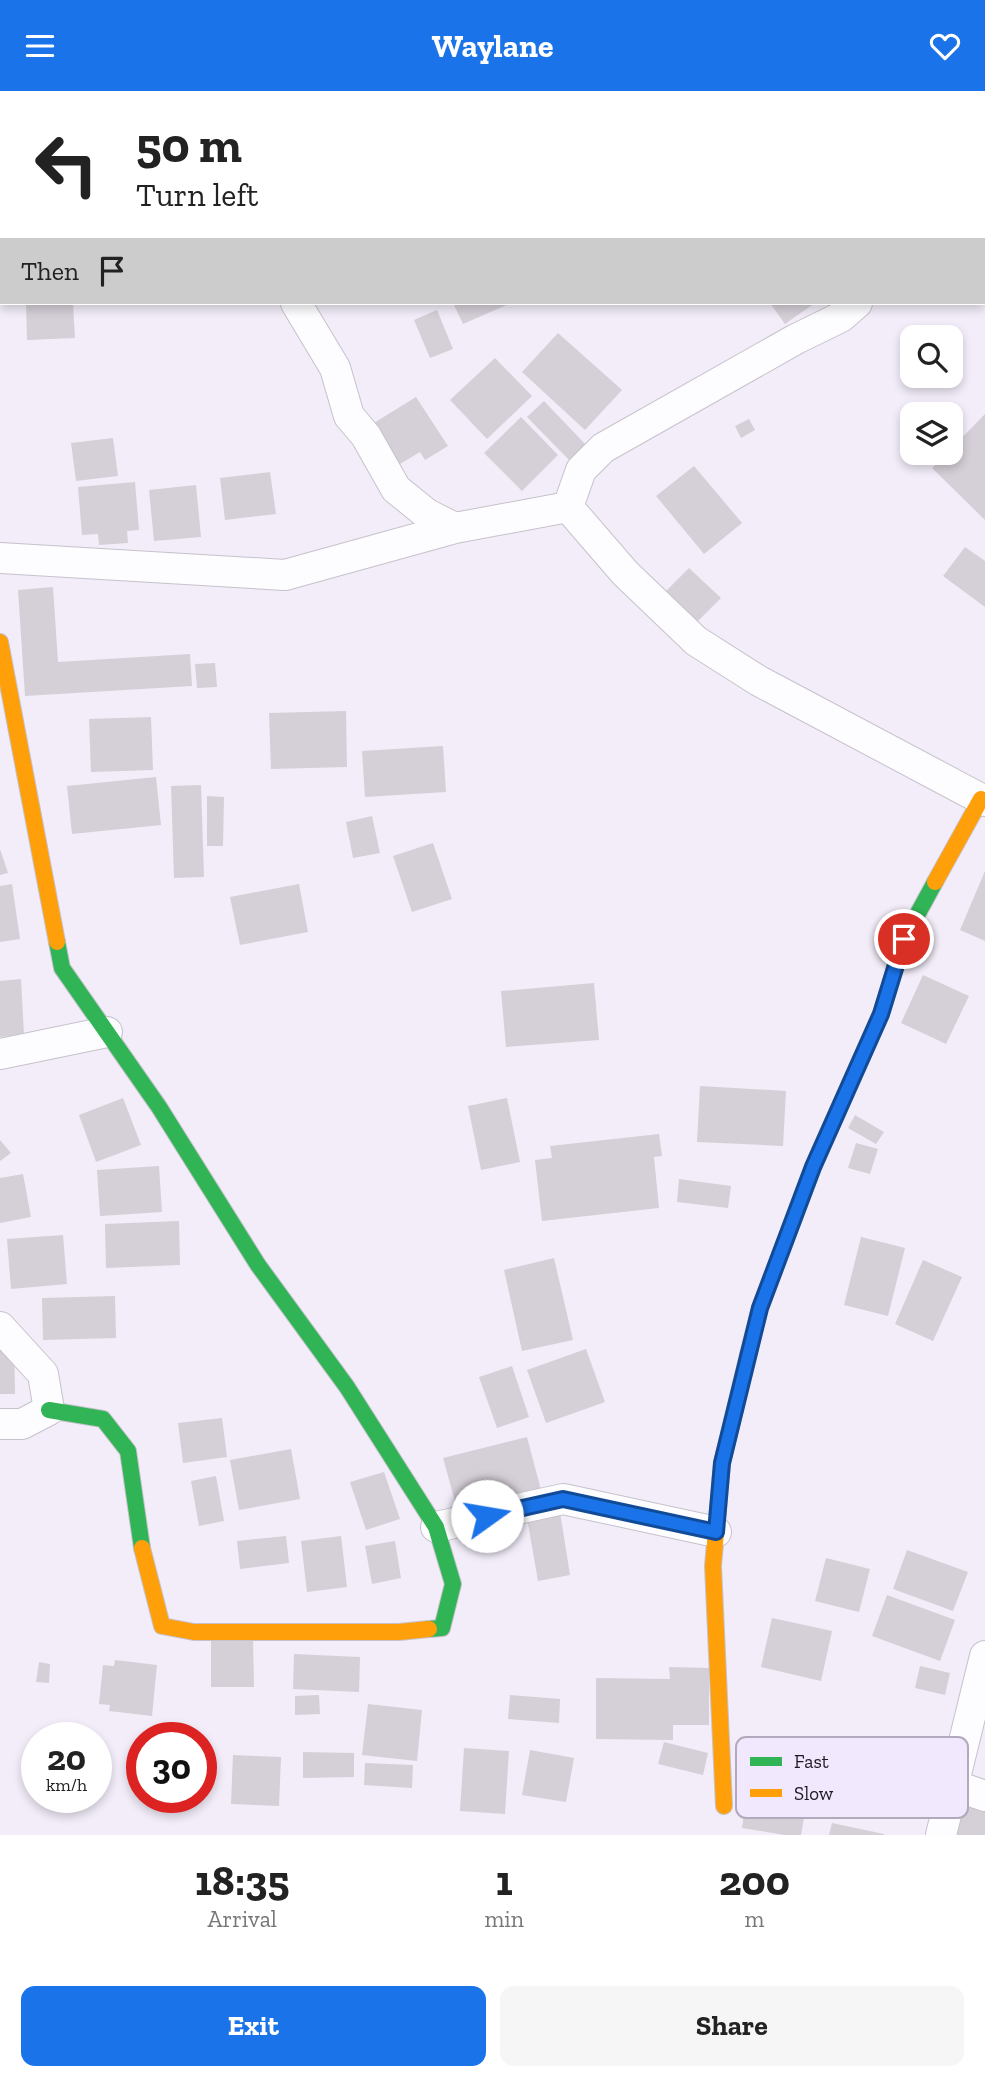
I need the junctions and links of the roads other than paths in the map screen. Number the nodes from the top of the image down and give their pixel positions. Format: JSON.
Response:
{"nodes":[{"id":1,"x":297,"y":305,"type":"edge"},
{"id":2,"x":855,"y":305,"type":"edge"},
{"id":3,"x":568,"y":507,"type":"junction"},
{"id":4,"x":455,"y":528,"type":"junction"},
{"id":5,"x":0,"y":558,"type":"edge"},
{"id":6,"x":0,"y":642,"type":"edge"},
{"id":7,"x":983,"y":800,"type":"edge"},
{"id":8,"x":107,"y":1033,"type":"junction"},
{"id":9,"x":0,"y":1054,"type":"edge"},
{"id":10,"x":0,"y":1327,"type":"edge"},
{"id":11,"x":49,"y":1410,"type":"junction"},
{"id":12,"x":0,"y":1424,"type":"edge"},
{"id":13,"x":436,"y":1527,"type":"junction"},
{"id":14,"x":716,"y":1532,"type":"junction"},
{"id":15,"x":985,"y":1656,"type":"edge"},
{"id":16,"x":965,"y":1737,"type":"edge"},
{"id":17,"x":968,"y":1790,"type":"edge"},
{"id":18,"x":985,"y":1796,"type":"edge"},
{"id":19,"x":724,"y":1806,"type":"dead end"}],
"edges":[{"from":1,"to":4,"type":"street"},
{"from":2,"to":3,"type":"street"},
{"from":3,"to":4,"type":"street"},
{"from":3,"to":7,"type":"street"},
{"from":4,"to":5,"type":"street"},
{"from":6,"to":8,"type":"street"},
{"from":7,"to":14,"type":"street"},
{"from":8,"to":9,"type":"street"},
{"from":8,"to":13,"type":"street"},
{"from":10,"to":11,"type":"street"},
{"from":11,"to":12,"type":"street"},
{"from":11,"to":13,"type":"street"},
{"from":13,"to":14,"type":"street"},
{"from":14,"to":19,"type":"street"},
{"from":15,"to":16,"type":"street"},
{"from":17,"to":18,"type":"street"}]}
